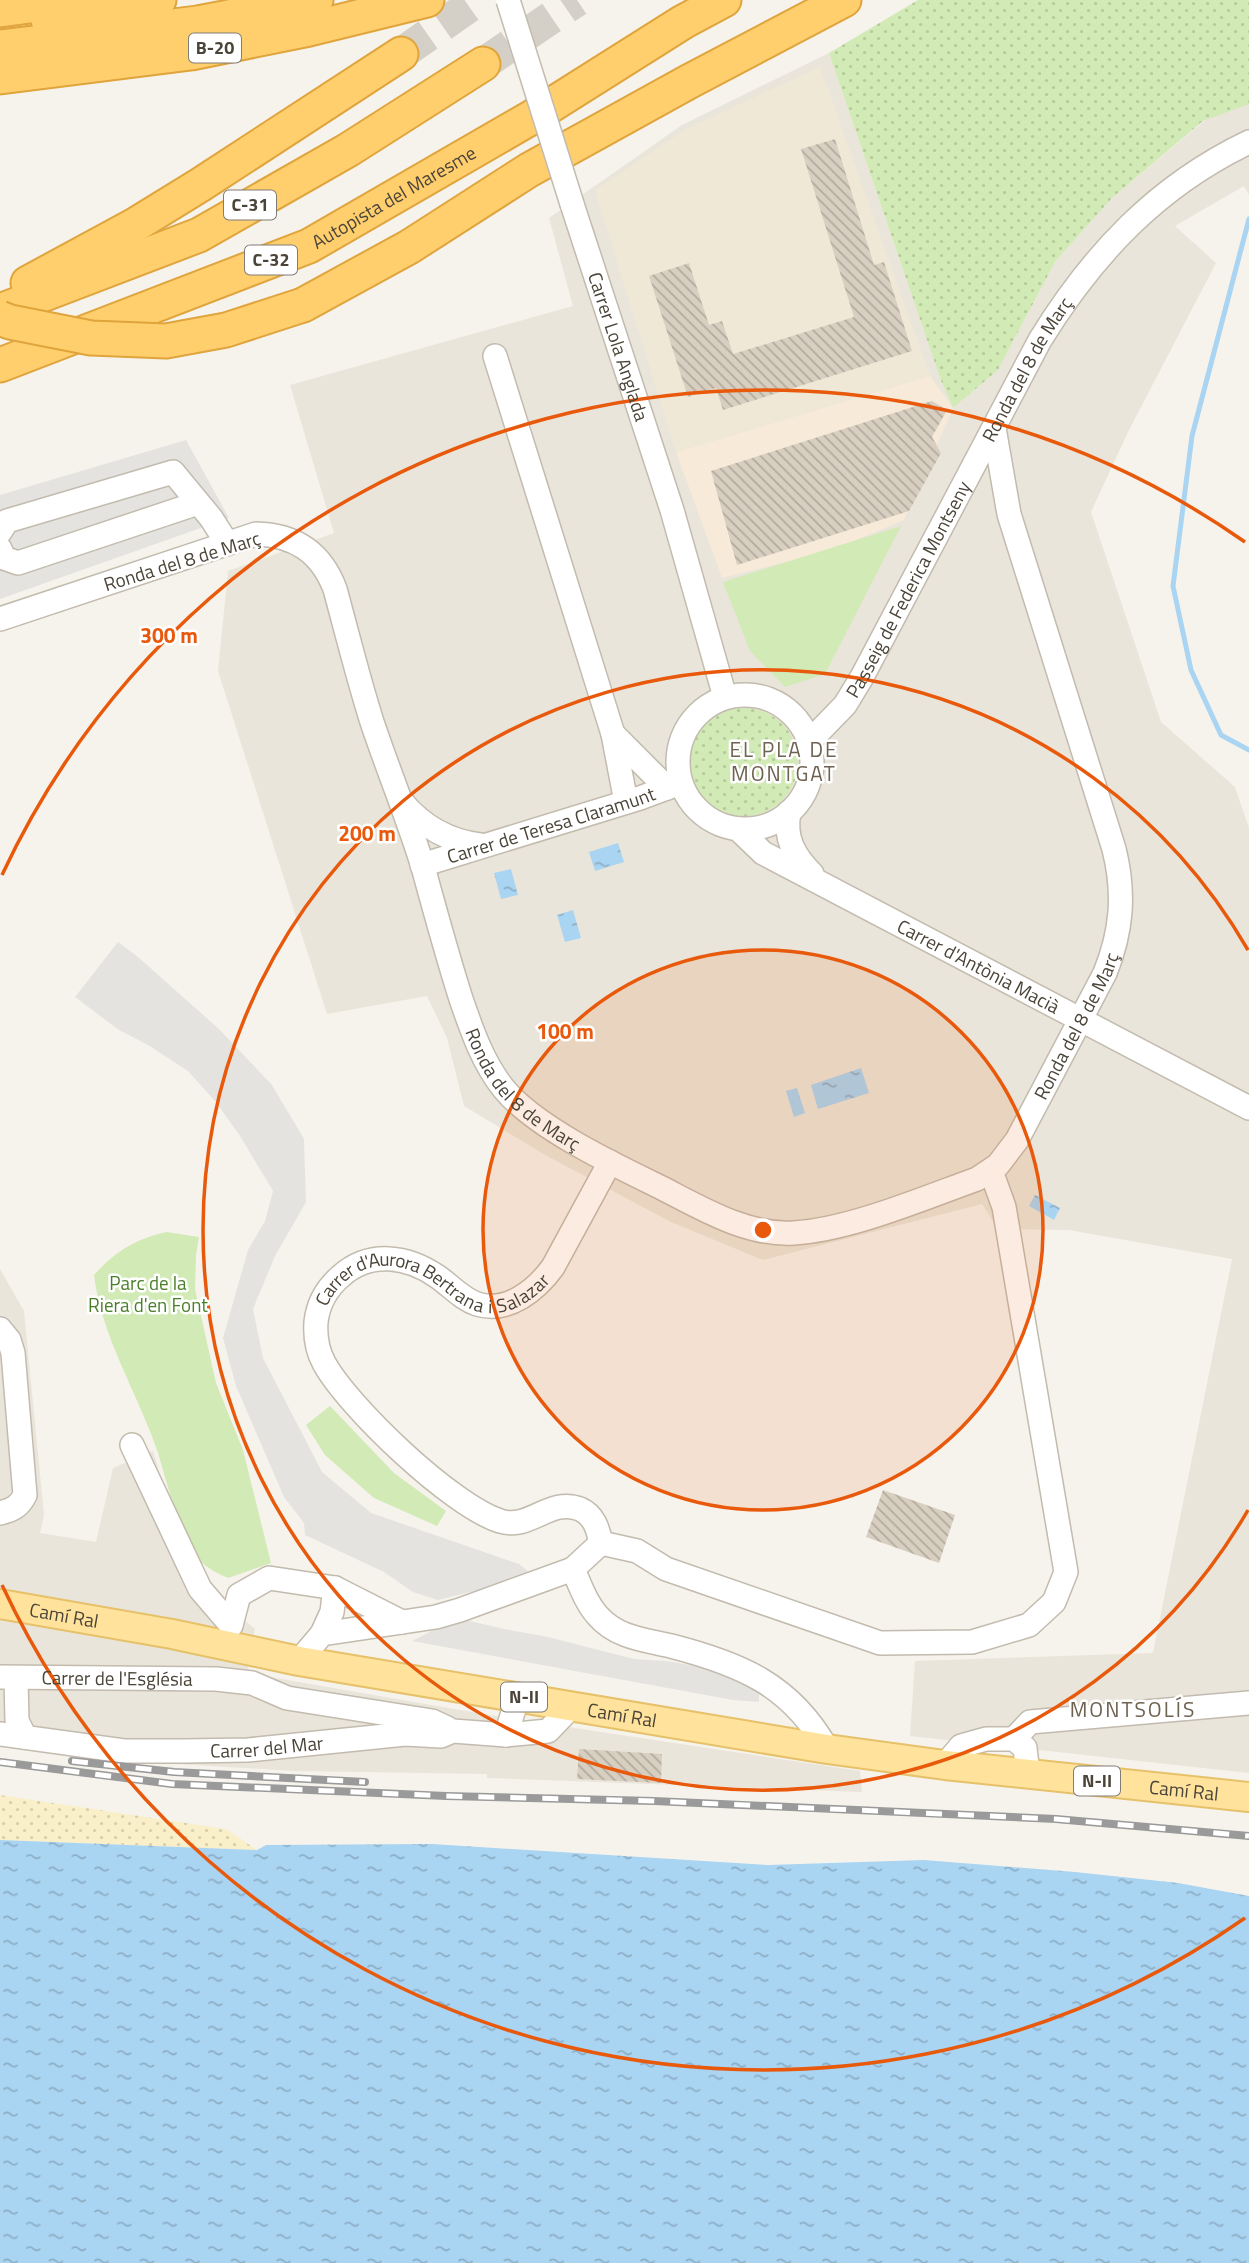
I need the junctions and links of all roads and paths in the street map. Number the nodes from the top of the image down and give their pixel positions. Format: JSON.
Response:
{"nodes":[{"id":1,"x":78,"y":0,"type":"edge"},
{"id":2,"x":159,"y":0,"type":"edge"},
{"id":3,"x":316,"y":0,"type":"edge"},
{"id":4,"x":427,"y":0,"type":"edge"},
{"id":5,"x":509,"y":0,"type":"edge"},
{"id":6,"x":724,"y":0,"type":"edge"},
{"id":7,"x":750,"y":0,"type":"edge"},
{"id":8,"x":844,"y":0,"type":"edge"},
{"id":9,"x":0,"y":10,"type":"edge"},
{"id":10,"x":683,"y":22,"type":"junction"},
{"id":11,"x":0,"y":27,"type":"edge"},
{"id":12,"x":0,"y":47,"type":"edge"},
{"id":13,"x":401,"y":54,"type":"tunnel mouth"},
{"id":14,"x":484,"y":64,"type":"tunnel mouth"},
{"id":15,"x":0,"y":78,"type":"edge"},
{"id":16,"x":1249,"y":142,"type":"edge"},
{"id":17,"x":0,"y":300,"type":"edge"},
{"id":18,"x":0,"y":311,"type":"edge"},
{"id":19,"x":0,"y":318,"type":"edge"},
{"id":20,"x":495,"y":356,"type":"dead end"},
{"id":21,"x":0,"y":365,"type":"edge"},
{"id":22,"x":994,"y":428,"type":"junction"},
{"id":23,"x":198,"y":503,"type":"junction"},
{"id":24,"x":0,"y":532,"type":"edge"},
{"id":25,"x":228,"y":543,"type":"junction"},
{"id":26,"x":0,"y":549,"type":"edge"},
{"id":27,"x":0,"y":619,"type":"edge"},
{"id":28,"x":725,"y":697,"type":"junction"},
{"id":29,"x":612,"y":734,"type":"junction"},
{"id":30,"x":810,"y":741,"type":"junction"},
{"id":31,"x":673,"y":785,"type":"junction"},
{"id":32,"x":399,"y":798,"type":"junction"},
{"id":33,"x":626,"y":802,"type":"junction"},
{"id":34,"x":789,"y":812,"type":"junction"},
{"id":35,"x":738,"y":829,"type":"junction"},
{"id":36,"x":483,"y":846,"type":"junction"},
{"id":37,"x":422,"y":865,"type":"junction"},
{"id":38,"x":822,"y":884,"type":"junction"},
{"id":39,"x":1080,"y":1019,"type":"junction"},
{"id":40,"x":1249,"y":1108,"type":"edge"},
{"id":41,"x":610,"y":1162,"type":"junction"},
{"id":42,"x":991,"y":1171,"type":"junction"},
{"id":43,"x":0,"y":1329,"type":"edge"},
{"id":44,"x":9,"y":1406,"type":"edge"},
{"id":45,"x":132,"y":1445,"type":"dead end"},
{"id":46,"x":0,"y":1513,"type":"edge"},
{"id":47,"x":601,"y":1543,"type":"junction"},
{"id":48,"x":573,"y":1569,"type":"junction"},
{"id":49,"x":335,"y":1588,"type":"junction"},
{"id":50,"x":0,"y":1604,"type":"edge"},
{"id":51,"x":402,"y":1622,"type":"junction"},
{"id":52,"x":322,"y":1634,"type":"junction"},
{"id":53,"x":299,"y":1661,"type":"junction"},
{"id":54,"x":8,"y":1678,"type":"edge"},
{"id":55,"x":518,"y":1696,"type":"junction"},
{"id":56,"x":1249,"y":1703,"type":"edge"},
{"id":57,"x":573,"y":1705,"type":"junction"},
{"id":58,"x":453,"y":1731,"type":"junction"},
{"id":59,"x":0,"y":1734,"type":"edge"},
{"id":60,"x":506,"y":1735,"type":"junction"},
{"id":61,"x":25,"y":1738,"type":"junction"},
{"id":62,"x":1014,"y":1739,"type":"junction"},
{"id":63,"x":827,"y":1749,"type":"junction"},
{"id":64,"x":945,"y":1765,"type":"junction"},
{"id":65,"x":1028,"y":1773,"type":"junction"},
{"id":66,"x":1249,"y":1797,"type":"edge"}],
"edges":[{"from":1,"to":9,"type":"highway"},
{"from":2,"to":11,"type":"highway"},
{"from":3,"to":12,"type":"highway","number":"B-20"},
{"from":4,"to":15,"type":"highway","number":"B-20"},
{"from":5,"to":28,"type":"street","name":"Carrer Lola Anglada","bridge":true},
{"from":6,"to":10,"type":"highway","name":"Autopista del Maresme","number":"C-32"},
{"from":7,"to":10,"type":"highway"},
{"from":8,"to":19,"type":"highway","bridge":true},
{"from":10,"to":21,"type":"highway","name":"Autopista del Maresme","number":"C-32"},
{"from":13,"to":17,"type":"highway"},
{"from":14,"to":18,"type":"highway","number":"C-31"},
{"from":16,"to":22,"type":"street","name":"Ronda del 8 de Març"},
{"from":20,"to":29,"type":"street"},
{"from":22,"to":30,"type":"street","name":"Passeig de Federica Montseny"},
{"from":22,"to":39,"type":"street","name":"Ronda del 8 de Març"},
{"from":23,"to":24,"type":"street"},
{"from":23,"to":25,"type":"street"},
{"from":23,"to":26,"type":"street"},
{"from":25,"to":27,"type":"street","name":"Ronda del 8 de Març"},
{"from":25,"to":32,"type":"street","name":"Ronda del 8 de Març"},
{"from":28,"to":30,"type":"street"},
{"from":28,"to":31,"type":"street"},
{"from":29,"to":31,"type":"street"},
{"from":29,"to":33,"type":"street"},
{"from":30,"to":34,"type":"street"},
{"from":31,"to":33,"type":"street","name":"Carrer de Teresa Claramunt"},
{"from":31,"to":35,"type":"street"},
{"from":32,"to":36,"type":"street","name":"Ronda del 8 de Març"},
{"from":32,"to":37,"type":"street","name":"Ronda del 8 de Març"},
{"from":33,"to":36,"type":"street","name":"Carrer de Teresa Claramunt"},
{"from":34,"to":35,"type":"street"},
{"from":34,"to":38,"type":"street","name":"Carrer d'Antònia Macià"},
{"from":35,"to":38,"type":"street","name":"Carrer d'Antònia Macià"},
{"from":36,"to":37,"type":"street","name":"Carrer de Teresa Claramunt"},
{"from":37,"to":41,"type":"street","name":"Ronda del 8 de Març"},
{"from":38,"to":39,"type":"street","name":"Carrer d'Antònia Macià"},
{"from":39,"to":40,"type":"street","name":"Carrer d'Antònia Macià"},
{"from":39,"to":42,"type":"street","name":"Ronda del 8 de Març"},
{"from":41,"to":42,"type":"street","name":"Ronda del 8 de Març"},
{"from":41,"to":47,"type":"street","name":"Carrer d'Aurora Bertrana i Salazar"},
{"from":42,"to":47,"type":"street"},
{"from":43,"to":44,"type":"street"},
{"from":44,"to":46,"type":"street"},
{"from":45,"to":49,"type":"street"},
{"from":47,"to":48,"type":"street"},
{"from":48,"to":51,"type":"street"},
{"from":48,"to":63,"type":"street"},
{"from":49,"to":51,"type":"street"},
{"from":49,"to":52,"type":"street"},
{"from":50,"to":53,"type":"main road","name":"Camí Ral","number":"N-II"},
{"from":51,"to":52,"type":"street"},
{"from":52,"to":53,"type":"street"},
{"from":53,"to":55,"type":"main road","name":"Camí Ral","number":"N-II"},
{"from":54,"to":58,"type":"street","name":"Carrer de l'Església"},
{"from":54,"to":61,"type":"street"},
{"from":55,"to":57,"type":"main road","name":"Camí Ral","number":"N-II"},
{"from":55,"to":60,"type":"street"},
{"from":56,"to":62,"type":"street"},
{"from":57,"to":60,"type":"street","name":"Carrer del Mar"},
{"from":57,"to":63,"type":"main road","name":"Camí Ral","number":"N-II"},
{"from":58,"to":60,"type":"street","name":"Carrer del Mar"},
{"from":58,"to":61,"type":"street","name":"Carrer del Mar"},
{"from":59,"to":61,"type":"street","name":"Carrer del Mar"},
{"from":62,"to":64,"type":"street"},
{"from":62,"to":65,"type":"street"},
{"from":63,"to":64,"type":"main road","name":"Camí Ral","number":"N-II"},
{"from":64,"to":65,"type":"main road","name":"Camí Ral","number":"N-II"},
{"from":65,"to":66,"type":"main road","name":"Camí Ral","number":"N-II"}]}
